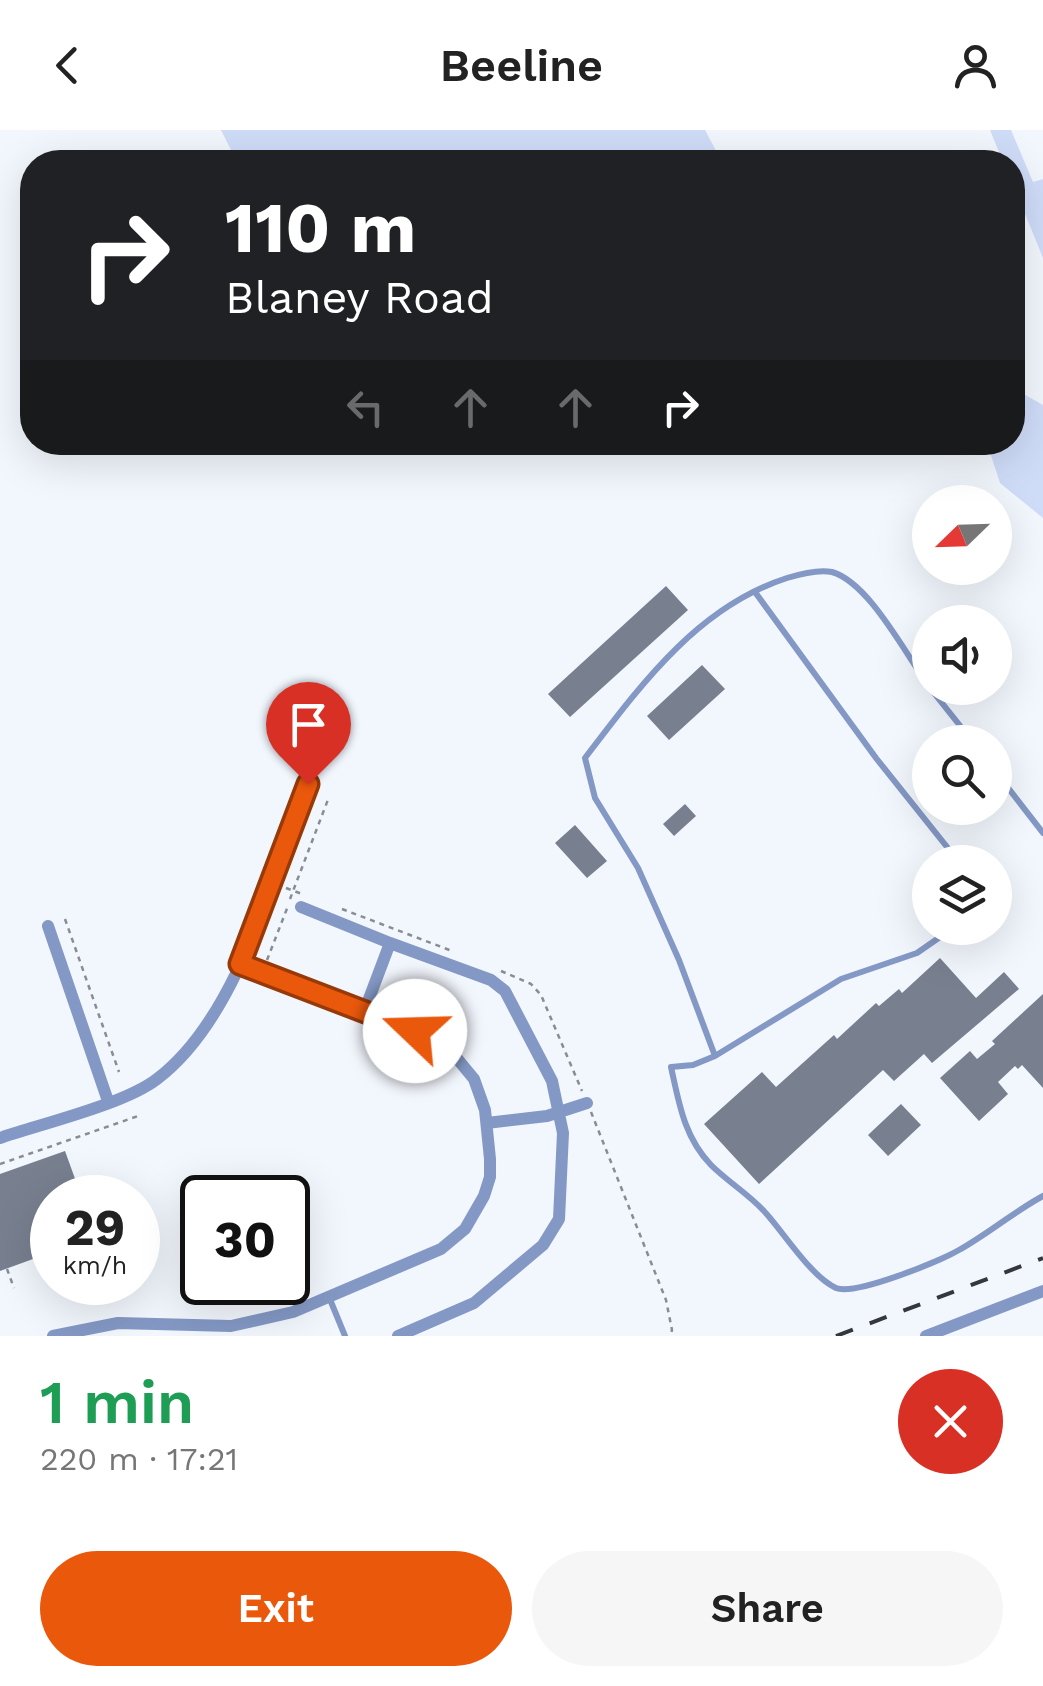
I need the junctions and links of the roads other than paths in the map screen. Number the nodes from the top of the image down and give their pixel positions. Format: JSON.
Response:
{"nodes":[{"id":1,"x":756,"y":592,"type":"junction"},
{"id":2,"x":912,"y":661,"type":"edge"},
{"id":3,"x":944,"y":705,"type":"edge"},
{"id":4,"x":960,"y":725,"type":"edge"},
{"id":5,"x":308,"y":784,"type":"dead end"},
{"id":6,"x":1012,"y":793,"type":"edge"},
{"id":7,"x":1043,"y":833,"type":"edge"},
{"id":8,"x":945,"y":845,"type":"edge"},
{"id":9,"x":301,"y":907,"type":"dead end"},
{"id":10,"x":48,"y":926,"type":"dead end"},
{"id":11,"x":390,"y":943,"type":"junction"},
{"id":12,"x":929,"y":945,"type":"edge"},
{"id":13,"x":240,"y":964,"type":"junction"},
{"id":14,"x":364,"y":1012,"type":"junction"},
{"id":15,"x":715,"y":1056,"type":"junction"},
{"id":16,"x":586,"y":1099,"type":"road end"},
{"id":17,"x":108,"y":1101,"type":"junction"},
{"id":18,"x":558,"y":1113,"type":"junction"},
{"id":19,"x":487,"y":1123,"type":"junction"},
{"id":20,"x":0,"y":1138,"type":"edge"},
{"id":21,"x":1043,"y":1196,"type":"edge"},
{"id":22,"x":1043,"y":1291,"type":"edge"},
{"id":23,"x":329,"y":1298,"type":"junction"},
{"id":24,"x":53,"y":1336,"type":"edge"},
{"id":25,"x":345,"y":1336,"type":"edge"},
{"id":26,"x":398,"y":1336,"type":"edge"},
{"id":27,"x":926,"y":1336,"type":"edge"}],
"edges":[{"from":1,"to":2,"type":"lane"},
{"from":1,"to":8,"type":"lane"},
{"from":1,"to":15,"type":"lane"},
{"from":3,"to":4,"type":"lane"},
{"from":5,"to":13,"type":"street"},
{"from":6,"to":7,"type":"lane"},
{"from":9,"to":11,"type":"street"},
{"from":10,"to":17,"type":"street"},
{"from":11,"to":14,"type":"street"},
{"from":11,"to":18,"type":"street"},
{"from":12,"to":15,"type":"lane"},
{"from":13,"to":14,"type":"street"},
{"from":13,"to":17,"type":"street"},
{"from":14,"to":19,"type":"street"},
{"from":15,"to":21,"type":"lane"},
{"from":16,"to":18,"type":"street"},
{"from":17,"to":20,"type":"street"},
{"from":18,"to":19,"type":"street"},
{"from":18,"to":26,"type":"street"},
{"from":19,"to":23,"type":"street"},
{"from":22,"to":27,"type":"street"},
{"from":23,"to":24,"type":"street"},
{"from":23,"to":25,"type":"lane"}]}
